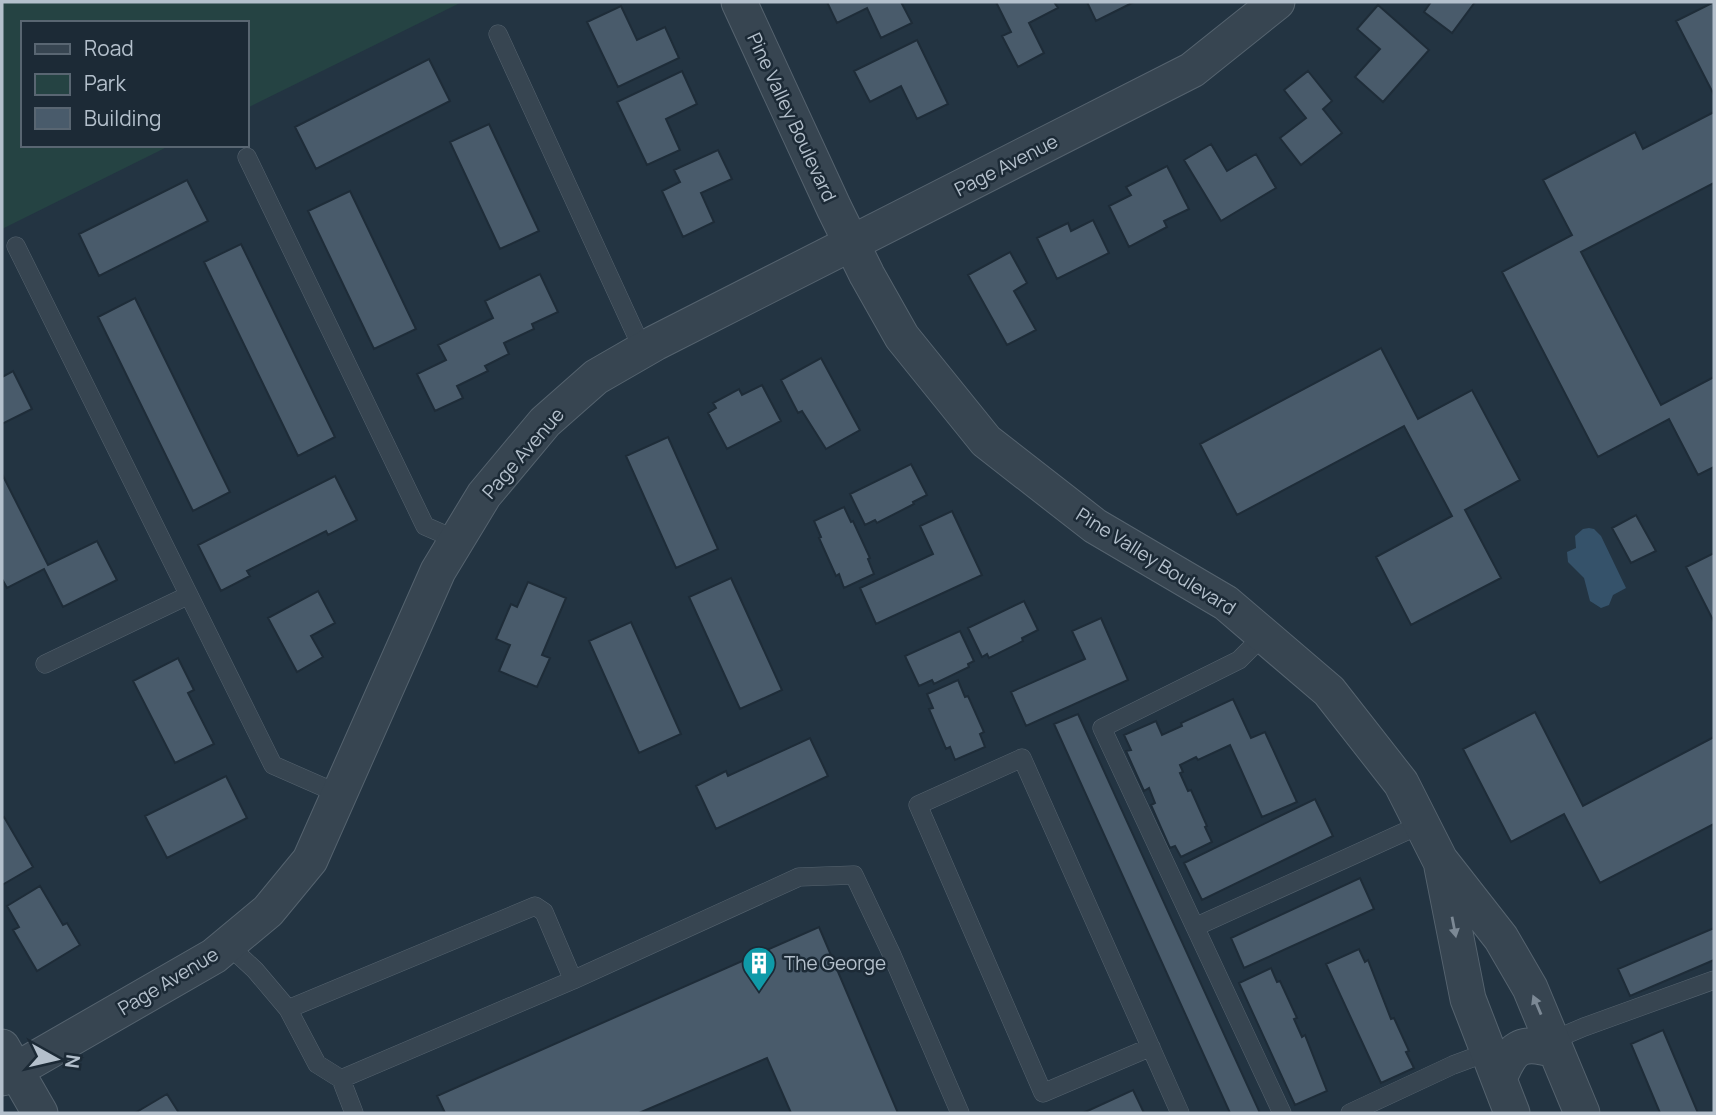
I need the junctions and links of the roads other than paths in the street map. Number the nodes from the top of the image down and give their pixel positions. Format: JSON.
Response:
{"nodes":[{"id":1,"x":739,"y":2,"type":"edge"},
{"id":2,"x":1277,"y":2,"type":"edge"},
{"id":3,"x":498,"y":34,"type":"dead end"},
{"id":4,"x":247,"y":157,"type":"dead end"},
{"id":5,"x":851,"y":243,"type":"junction"},
{"id":6,"x":16,"y":246,"type":"dead end"},
{"id":7,"x":643,"y":350,"type":"junction"},
{"id":8,"x":457,"y":540,"type":"junction"},
{"id":9,"x":189,"y":595,"type":"junction"},
{"id":10,"x":1265,"y":635,"type":"junction"},
{"id":11,"x":45,"y":664,"type":"dead end"},
{"id":12,"x":339,"y":794,"type":"junction"},
{"id":13,"x":1422,"y":824,"type":"junction"},
{"id":14,"x":1440,"y":860,"type":"junction"},
{"id":15,"x":1195,"y":927,"type":"junction"},
{"id":16,"x":228,"y":944,"type":"junction"},
{"id":17,"x":573,"y":980,"type":"junction"},
{"id":18,"x":1714,"y":981,"type":"edge"},
{"id":19,"x":288,"y":1009,"type":"junction"},
{"id":20,"x":1553,"y":1046,"type":"junction"},
{"id":21,"x":1151,"y":1047,"type":"junction"},
{"id":22,"x":6,"y":1065,"type":"edge"},
{"id":23,"x":1493,"y":1066,"type":"junction"},
{"id":24,"x":341,"y":1079,"type":"junction"},
{"id":25,"x":40,"y":1113,"type":"edge"},
{"id":26,"x":354,"y":1113,"type":"edge"},
{"id":27,"x":960,"y":1113,"type":"edge"},
{"id":28,"x":1180,"y":1113,"type":"edge"},
{"id":29,"x":1282,"y":1113,"type":"edge"},
{"id":30,"x":1350,"y":1113,"type":"edge"},
{"id":31,"x":1512,"y":1113,"type":"edge"},
{"id":32,"x":1582,"y":1113,"type":"edge"}],
"edges":[{"from":1,"to":5,"type":"street","name":"Pine Valley Boulevard"},
{"from":2,"to":5,"type":"street","name":"Page Avenue"},
{"from":3,"to":7,"type":"lane"},
{"from":4,"to":8,"type":"lane"},
{"from":5,"to":7,"type":"street","name":"Page Avenue"},
{"from":5,"to":10,"type":"street","name":"Pine Valley Boulevard"},
{"from":6,"to":9,"type":"lane"},
{"from":7,"to":8,"type":"street","name":"Page Avenue"},
{"from":8,"to":12,"type":"street","name":"Page Avenue"},
{"from":9,"to":11,"type":"lane"},
{"from":9,"to":12,"type":"lane"},
{"from":10,"to":13,"type":"street","name":"Pine Valley Boulevard"},
{"from":10,"to":15,"type":"lane"},
{"from":12,"to":16,"type":"street","name":"Page Avenue"},
{"from":13,"to":14,"type":"street","name":"Pine Valley Boulevard"},
{"from":13,"to":15,"type":"lane"},
{"from":20,"to":14,"type":"street","name":"Pine Valley Boulevard","one_way":true},
{"from":14,"to":23,"type":"street","name":"Pine Valley Boulevard","one_way":true},
{"from":15,"to":29,"type":"lane"},
{"from":16,"to":19,"type":"lane"},
{"from":16,"to":22,"type":"street","name":"Page Avenue"},
{"from":17,"to":19,"type":"lane"},
{"from":17,"to":24,"type":"lane"},
{"from":17,"to":27,"type":"lane"},
{"from":18,"to":20,"type":"lane"},
{"from":19,"to":24,"type":"lane"},
{"from":20,"to":23,"type":"street"},
{"from":20,"to":32,"type":"street","name":"Pine Valley Boulevard"},
{"from":21,"to":21,"type":"lane"},
{"from":21,"to":28,"type":"lane"},
{"from":22,"to":25,"type":"street"},
{"from":23,"to":30,"type":"lane"},
{"from":23,"to":31,"type":"street","name":"Pine Valley Boulevard"},
{"from":24,"to":26,"type":"lane"}]}
